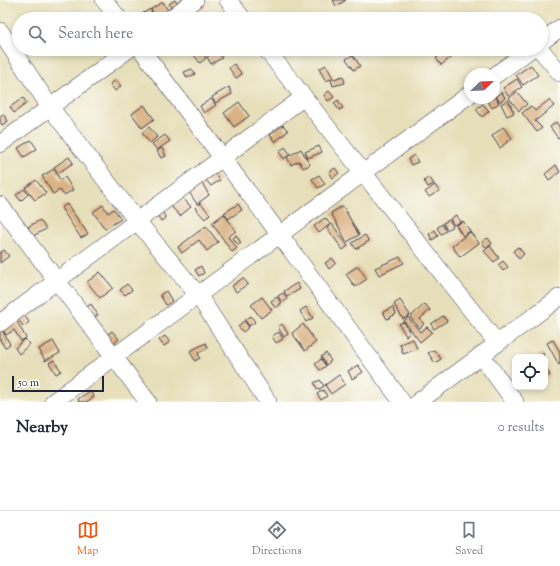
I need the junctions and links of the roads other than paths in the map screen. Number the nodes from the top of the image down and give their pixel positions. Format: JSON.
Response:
{"nodes":[{"id":1,"x":104,"y":0,"type":"edge"},
{"id":2,"x":196,"y":0,"type":"edge"},
{"id":3,"x":228,"y":0,"type":"edge"},
{"id":4,"x":113,"y":12,"type":"edge"},
{"id":5,"x":180,"y":12,"type":"edge"},
{"id":6,"x":237,"y":12,"type":"edge"},
{"id":7,"x":560,"y":28,"type":"edge"},
{"id":8,"x":0,"y":31,"type":"edge"},
{"id":9,"x":548,"y":37,"type":"edge"},
{"id":10,"x":12,"y":49,"type":"edge"},
{"id":11,"x":16,"y":56,"type":"edge"},
{"id":12,"x":119,"y":56,"type":"edge"},
{"id":13,"x":146,"y":56,"type":"edge"},
{"id":14,"x":272,"y":56,"type":"edge"},
{"id":15,"x":521,"y":56,"type":"edge"},
{"id":16,"x":546,"y":56,"type":"edge"},
{"id":17,"x":500,"y":72,"type":"edge"},
{"id":18,"x":560,"y":73,"type":"edge"},
{"id":19,"x":304,"y":97,"type":"junction"},
{"id":20,"x":464,"y":98,"type":"edge"},
{"id":21,"x":50,"y":107,"type":"junction"},
{"id":22,"x":0,"y":144,"type":"edge"},
{"id":23,"x":222,"y":157,"type":"junction"},
{"id":24,"x":364,"y":173,"type":"junction"},
{"id":25,"x":0,"y":204,"type":"edge"},
{"id":26,"x":137,"y":221,"type":"junction"},
{"id":27,"x":280,"y":235,"type":"junction"},
{"id":28,"x":57,"y":281,"type":"junction"},
{"id":29,"x":198,"y":295,"type":"junction"},
{"id":30,"x":560,"y":297,"type":"edge"},
{"id":31,"x":0,"y":323,"type":"edge"},
{"id":32,"x":497,"y":343,"type":"junction"},
{"id":33,"x":481,"y":355,"type":"junction"},
{"id":34,"x":114,"y":357,"type":"junction"},
{"id":35,"x":53,"y":402,"type":"edge"},
{"id":36,"x":148,"y":402,"type":"edge"},
{"id":37,"x":268,"y":402,"type":"edge"},
{"id":38,"x":402,"y":402,"type":"edge"},
{"id":39,"x":418,"y":402,"type":"edge"},
{"id":40,"x":515,"y":402,"type":"edge"}],
"edges":[{"from":1,"to":4,"type":"street"},
{"from":2,"to":5,"type":"street"},
{"from":3,"to":6,"type":"street"},
{"from":7,"to":9,"type":"street"},
{"from":8,"to":10,"type":"street"},
{"from":11,"to":21,"type":"street"},
{"from":12,"to":21,"type":"street"},
{"from":13,"to":23,"type":"street"},
{"from":14,"to":19,"type":"street"},
{"from":15,"to":17,"type":"street"},
{"from":16,"to":18,"type":"street"},
{"from":19,"to":23,"type":"street"},
{"from":19,"to":24,"type":"street"},
{"from":20,"to":24,"type":"street"},
{"from":21,"to":22,"type":"street"},
{"from":21,"to":26,"type":"street"},
{"from":23,"to":26,"type":"street"},
{"from":23,"to":27,"type":"street"},
{"from":24,"to":27,"type":"street"},
{"from":24,"to":32,"type":"street"},
{"from":25,"to":28,"type":"street"},
{"from":26,"to":28,"type":"street"},
{"from":26,"to":29,"type":"street"},
{"from":27,"to":29,"type":"street"},
{"from":27,"to":38,"type":"street"},
{"from":28,"to":31,"type":"street"},
{"from":28,"to":34,"type":"street"},
{"from":29,"to":34,"type":"street"},
{"from":29,"to":37,"type":"street"},
{"from":30,"to":32,"type":"street"},
{"from":32,"to":33,"type":"street"},
{"from":33,"to":39,"type":"street"},
{"from":33,"to":40,"type":"street"},
{"from":34,"to":35,"type":"street"},
{"from":34,"to":36,"type":"street"}]}
